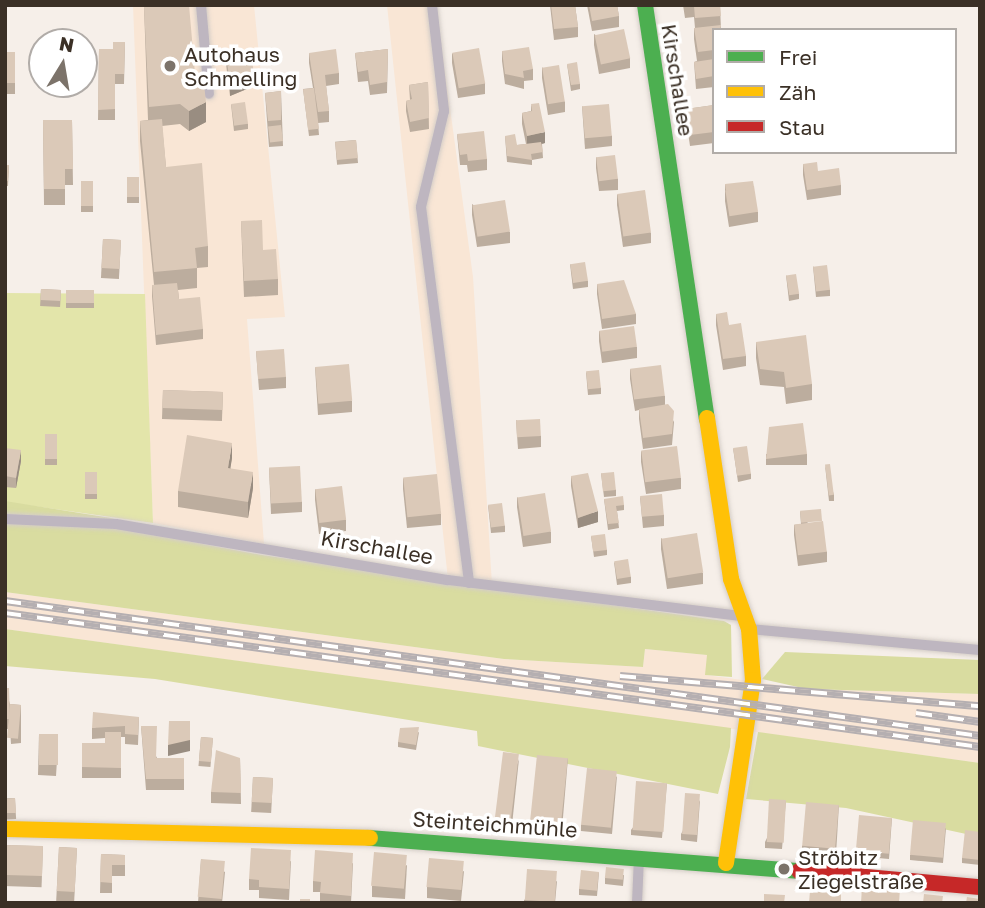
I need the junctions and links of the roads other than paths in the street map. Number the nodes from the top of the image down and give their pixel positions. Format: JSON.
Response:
{"nodes":[{"id":1,"x":201,"y":5,"type":"edge"},
{"id":2,"x":432,"y":5,"type":"edge"},
{"id":3,"x":645,"y":5,"type":"edge"},
{"id":4,"x":209,"y":94,"type":"dead end"},
{"id":5,"x":5,"y":519,"type":"edge"},
{"id":6,"x":469,"y":583,"type":"junction"},
{"id":7,"x":745,"y":623,"type":"junction"},
{"id":8,"x":980,"y":650,"type":"edge"},
{"id":9,"x":5,"y":829,"type":"edge"},
{"id":10,"x":639,"y":857,"type":"junction"},
{"id":11,"x":726,"y":863,"type":"junction"},
{"id":12,"x":980,"y":887,"type":"edge"},
{"id":13,"x":637,"y":903,"type":"edge"}],
"edges":[{"from":1,"to":4,"type":"lane"},
{"from":2,"to":6,"type":"lane"},
{"from":3,"to":7,"type":"street","name":"Kirschallee"},
{"from":5,"to":6,"type":"lane","name":"Kirschallee"},
{"from":6,"to":7,"type":"lane","name":"Kirschallee"},
{"from":7,"to":8,"type":"lane"},
{"from":7,"to":11,"type":"street","name":"Kirschallee"},
{"from":9,"to":10,"type":"street","name":"Steinteichmühle"},
{"from":10,"to":11,"type":"street","name":"Steinteichmühle"},
{"from":10,"to":13,"type":"lane"},
{"from":11,"to":12,"type":"street","name":"Steinteichmühle"}]}
